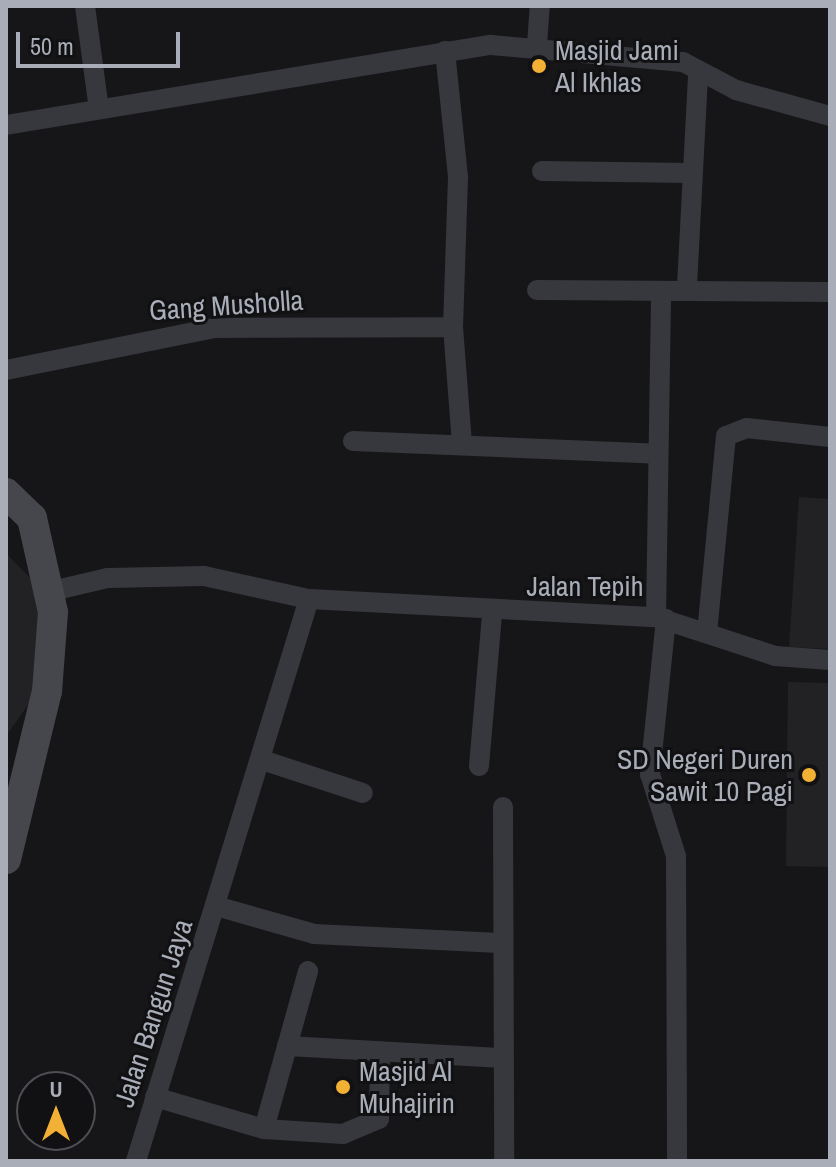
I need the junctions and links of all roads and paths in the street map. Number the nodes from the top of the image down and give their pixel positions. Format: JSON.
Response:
{"nodes":[{"id":1,"x":85,"y":6,"type":"edge"},
{"id":2,"x":540,"y":6,"type":"edge"},
{"id":3,"x":537,"y":45,"type":"junction"},
{"id":4,"x":445,"y":51,"type":"junction"},
{"id":5,"x":698,"y":74,"type":"junction"},
{"id":6,"x":99,"y":109,"type":"junction"},
{"id":7,"x":830,"y":116,"type":"edge"},
{"id":8,"x":6,"y":125,"type":"edge"},
{"id":9,"x":542,"y":171,"type":"dead end"},
{"id":10,"x":691,"y":173,"type":"junction"},
{"id":11,"x":687,"y":286,"type":"junction"},
{"id":12,"x":537,"y":290,"type":"dead end"},
{"id":13,"x":661,"y":291,"type":"junction"},
{"id":14,"x":830,"y":292,"type":"edge"},
{"id":15,"x":453,"y":327,"type":"junction"},
{"id":16,"x":6,"y":370,"type":"edge"},
{"id":17,"x":830,"y":437,"type":"edge"},
{"id":18,"x":353,"y":441,"type":"dead end"},
{"id":19,"x":462,"y":445,"type":"junction"},
{"id":20,"x":658,"y":454,"type":"junction"},
{"id":21,"x":6,"y":493,"type":"edge"},
{"id":22,"x":52,"y":591,"type":"junction"},
{"id":23,"x":309,"y":599,"type":"junction"},
{"id":24,"x":492,"y":614,"type":"junction"},
{"id":25,"x":661,"y":618,"type":"junction"},
{"id":26,"x":707,"y":633,"type":"junction"},
{"id":27,"x":830,"y":660,"type":"edge"},
{"id":28,"x":262,"y":760,"type":"junction"},
{"id":29,"x":479,"y":766,"type":"dead end"},
{"id":30,"x":363,"y":793,"type":"dead end"},
{"id":31,"x":503,"y":807,"type":"dead end"},
{"id":32,"x":11,"y":821,"type":"edge"},
{"id":33,"x":6,"y":859,"type":"edge"},
{"id":34,"x":216,"y":906,"type":"junction"},
{"id":35,"x":500,"y":943,"type":"junction"},
{"id":36,"x":308,"y":971,"type":"dead end"},
{"id":37,"x":287,"y":1046,"type":"junction"},
{"id":38,"x":380,"y":1056,"type":"junction"},
{"id":39,"x":504,"y":1058,"type":"junction"},
{"id":40,"x":155,"y":1097,"type":"junction"},
{"id":41,"x":264,"y":1129,"type":"junction"},
{"id":42,"x":136,"y":1161,"type":"edge"},
{"id":43,"x":504,"y":1161,"type":"edge"},
{"id":44,"x":677,"y":1161,"type":"edge"}],
"edges":[{"from":1,"to":6,"type":"street"},
{"from":2,"to":3,"type":"street"},
{"from":3,"to":4,"type":"street"},
{"from":3,"to":5,"type":"street"},
{"from":4,"to":6,"type":"street"},
{"from":4,"to":15,"type":"street"},
{"from":5,"to":7,"type":"street"},
{"from":5,"to":10,"type":"street"},
{"from":6,"to":8,"type":"street"},
{"from":9,"to":10,"type":"street"},
{"from":10,"to":11,"type":"street"},
{"from":11,"to":13,"type":"street"},
{"from":11,"to":14,"type":"street"},
{"from":12,"to":13,"type":"street"},
{"from":13,"to":20,"type":"street","name":"Jalan Tepih"},
{"from":15,"to":16,"type":"street","name":"Gang Musholla"},
{"from":15,"to":19,"type":"street"},
{"from":17,"to":26,"type":"street"},
{"from":18,"to":19,"type":"street"},
{"from":19,"to":20,"type":"street"},
{"from":20,"to":25,"type":"street","name":"Jalan Tepih"},
{"from":21,"to":22,"type":"street"},
{"from":22,"to":23,"type":"street","name":"Jalan Tepih"},
{"from":22,"to":32,"type":"street"},
{"from":23,"to":24,"type":"street","name":"Jalan Tepih"},
{"from":23,"to":28,"type":"street"},
{"from":24,"to":25,"type":"street","name":"Jalan Tepih"},
{"from":24,"to":29,"type":"street"},
{"from":25,"to":26,"type":"street"},
{"from":25,"to":44,"type":"street"},
{"from":26,"to":27,"type":"street"},
{"from":28,"to":30,"type":"street"},
{"from":28,"to":34,"type":"street"},
{"from":31,"to":35,"type":"street"},
{"from":32,"to":33,"type":"street"},
{"from":34,"to":35,"type":"street","name":"Jalan Bangun Jaya"},
{"from":34,"to":40,"type":"street","name":"Jalan Bangun Jaya"},
{"from":35,"to":39,"type":"street"},
{"from":36,"to":37,"type":"street"},
{"from":37,"to":38,"type":"street"},
{"from":37,"to":41,"type":"street"},
{"from":38,"to":39,"type":"street"},
{"from":38,"to":41,"type":"street"},
{"from":39,"to":43,"type":"street"},
{"from":40,"to":41,"type":"street"},
{"from":40,"to":42,"type":"street","name":"Jalan Bangun Jaya"}]}
